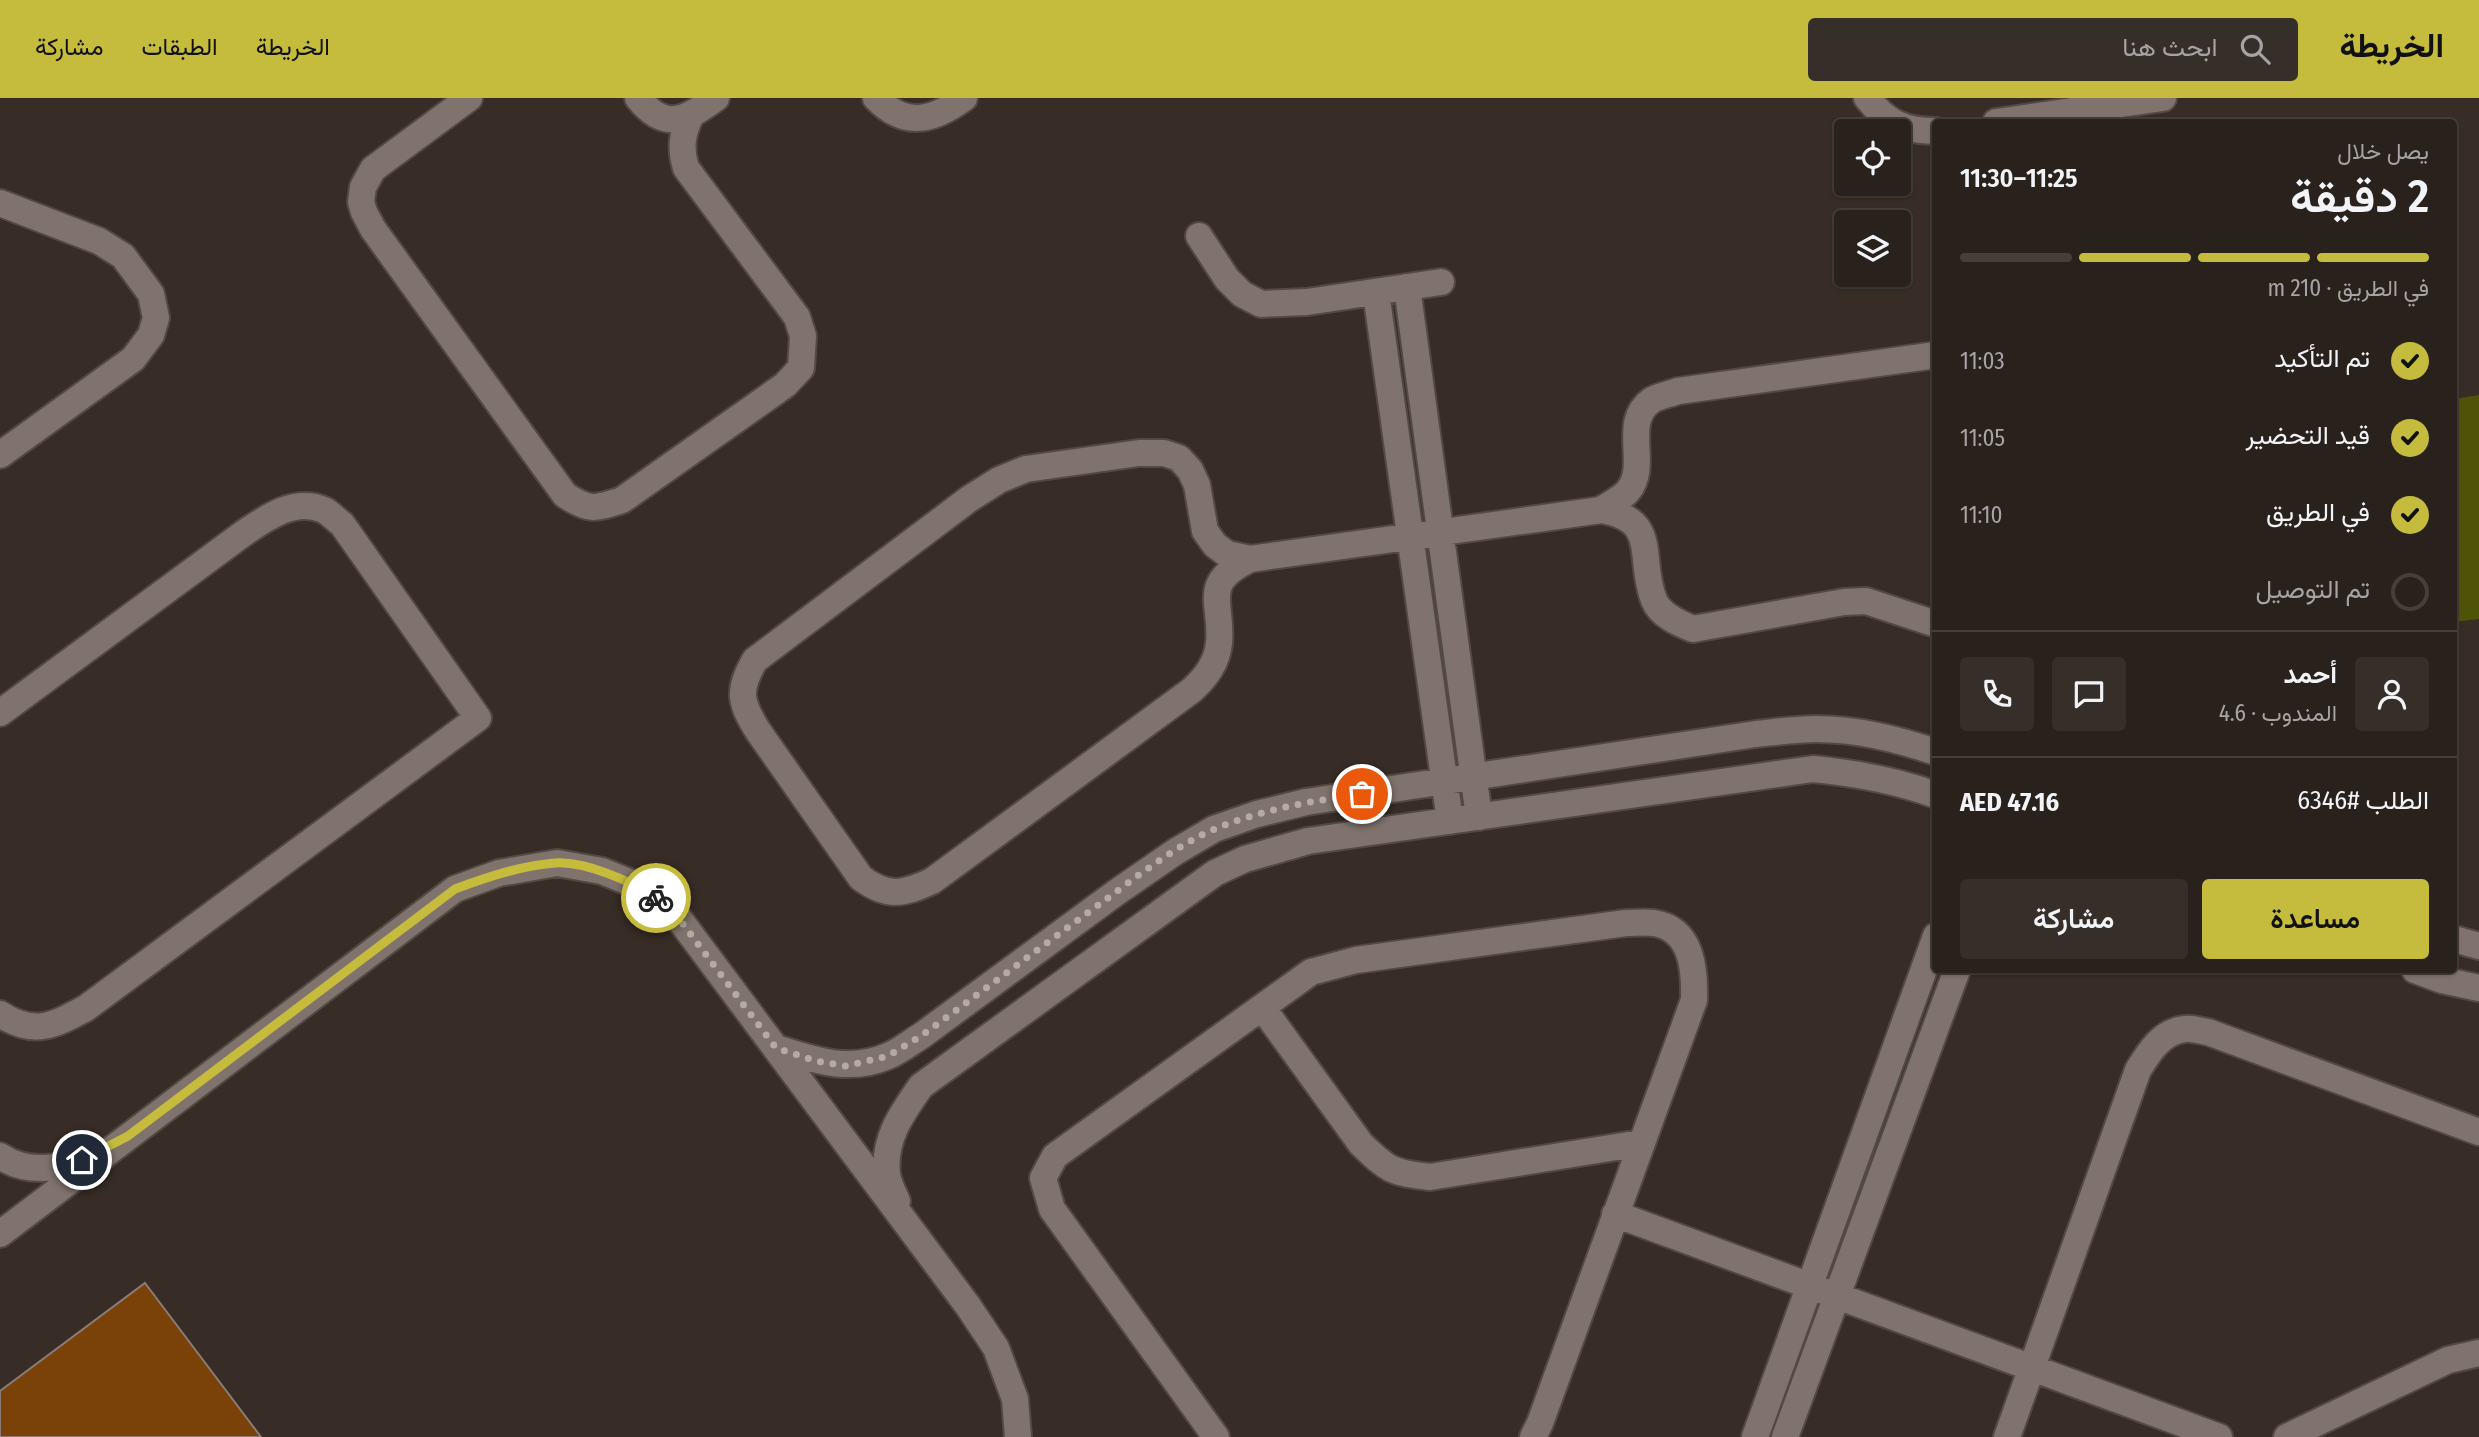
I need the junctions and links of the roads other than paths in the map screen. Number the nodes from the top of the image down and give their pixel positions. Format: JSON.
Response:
{"nodes":[{"id":1,"x":469,"y":98,"type":"edge"},
{"id":2,"x":638,"y":98,"type":"edge"},
{"id":3,"x":716,"y":98,"type":"edge"},
{"id":4,"x":876,"y":98,"type":"edge"},
{"id":5,"x":964,"y":98,"type":"edge"},
{"id":6,"x":1867,"y":98,"type":"edge"},
{"id":7,"x":2163,"y":98,"type":"edge"},
{"id":8,"x":690,"y":117,"type":"junction"},
{"id":9,"x":2017,"y":119,"type":"edge"},
{"id":10,"x":1932,"y":131,"type":"edge"},
{"id":11,"x":0,"y":203,"type":"edge"},
{"id":12,"x":1199,"y":236,"type":"dead end"},
{"id":13,"x":1441,"y":282,"type":"dead end"},
{"id":14,"x":1407,"y":287,"type":"junction"},
{"id":15,"x":1376,"y":292,"type":"junction"},
{"id":16,"x":1932,"y":356,"type":"edge"},
{"id":17,"x":0,"y":455,"type":"edge"},
{"id":18,"x":1601,"y":510,"type":"junction"},
{"id":19,"x":1440,"y":532,"type":"junction"},
{"id":20,"x":1410,"y":537,"type":"junction"},
{"id":21,"x":1250,"y":559,"type":"junction"},
{"id":22,"x":1932,"y":623,"type":"edge"},
{"id":23,"x":0,"y":713,"type":"edge"},
{"id":24,"x":1932,"y":751,"type":"edge"},
{"id":25,"x":1474,"y":777,"type":"junction"},
{"id":26,"x":1444,"y":782,"type":"junction"},
{"id":27,"x":1932,"y":794,"type":"edge"},
{"id":28,"x":1479,"y":817,"type":"junction"},
{"id":29,"x":1450,"y":821,"type":"junction"},
{"id":30,"x":2457,"y":940,"type":"edge"},
{"id":31,"x":2479,"y":946,"type":"edge"},
{"id":32,"x":1932,"y":947,"type":"edge"},
{"id":33,"x":1956,"y":973,"type":"edge"},
{"id":34,"x":2423,"y":973,"type":"edge"},
{"id":35,"x":2479,"y":988,"type":"edge"},
{"id":36,"x":1262,"y":1007,"type":"junction"},
{"id":37,"x":0,"y":1014,"type":"edge"},
{"id":38,"x":776,"y":1048,"type":"junction"},
{"id":39,"x":2479,"y":1132,"type":"edge"},
{"id":40,"x":128,"y":1136,"type":"junction"},
{"id":41,"x":1641,"y":1143,"type":"junction"},
{"id":42,"x":0,"y":1156,"type":"edge"},
{"id":43,"x":1615,"y":1214,"type":"junction"},
{"id":44,"x":905,"y":1222,"type":"junction"},
{"id":45,"x":0,"y":1234,"type":"edge"},
{"id":46,"x":1810,"y":1286,"type":"junction"},
{"id":47,"x":1837,"y":1296,"type":"junction"},
{"id":48,"x":2479,"y":1353,"type":"edge"},
{"id":49,"x":2031,"y":1368,"type":"junction"},
{"id":50,"x":1018,"y":1437,"type":"edge"},
{"id":51,"x":1216,"y":1437,"type":"edge"},
{"id":52,"x":1533,"y":1437,"type":"edge"},
{"id":53,"x":1755,"y":1437,"type":"edge"},
{"id":54,"x":1785,"y":1437,"type":"edge"},
{"id":55,"x":2007,"y":1437,"type":"edge"},
{"id":56,"x":2219,"y":1437,"type":"edge"},
{"id":57,"x":2287,"y":1437,"type":"edge"}],
"edges":[{"from":1,"to":8,"type":"street"},
{"from":2,"to":8,"type":"street"},
{"from":3,"to":8,"type":"street"},
{"from":4,"to":5,"type":"street"},
{"from":6,"to":10,"type":"street"},
{"from":7,"to":9,"type":"street"},
{"from":11,"to":17,"type":"street"},
{"from":12,"to":15,"type":"street"},
{"from":13,"to":14,"type":"street"},
{"from":14,"to":15,"type":"street"},
{"from":14,"to":19,"type":"street"},
{"from":15,"to":20,"type":"street"},
{"from":16,"to":18,"type":"street"},
{"from":18,"to":19,"type":"street"},
{"from":18,"to":22,"type":"street"},
{"from":19,"to":20,"type":"street"},
{"from":19,"to":25,"type":"street"},
{"from":20,"to":21,"type":"street"},
{"from":20,"to":26,"type":"street"},
{"from":21,"to":21,"type":"street"},
{"from":23,"to":37,"type":"street"},
{"from":24,"to":25,"type":"street"},
{"from":25,"to":26,"type":"street"},
{"from":25,"to":28,"type":"street"},
{"from":26,"to":29,"type":"street"},
{"from":26,"to":38,"type":"street"},
{"from":27,"to":28,"type":"street"},
{"from":28,"to":29,"type":"street"},
{"from":29,"to":44,"type":"street"},
{"from":30,"to":31,"type":"street"},
{"from":32,"to":46,"type":"street"},
{"from":33,"to":47,"type":"street"},
{"from":34,"to":35,"type":"street"},
{"from":36,"to":41,"type":"street"},
{"from":36,"to":41,"type":"street"},
{"from":36,"to":51,"type":"street"},
{"from":38,"to":40,"type":"street"},
{"from":38,"to":44,"type":"street"},
{"from":39,"to":49,"type":"street"},
{"from":40,"to":42,"type":"street"},
{"from":40,"to":45,"type":"street"},
{"from":41,"to":43,"type":"street"},
{"from":43,"to":46,"type":"street"},
{"from":43,"to":52,"type":"street"},
{"from":44,"to":50,"type":"street"},
{"from":46,"to":47,"type":"street"},
{"from":46,"to":53,"type":"street"},
{"from":47,"to":49,"type":"street"},
{"from":47,"to":54,"type":"street"},
{"from":48,"to":57,"type":"street"},
{"from":49,"to":55,"type":"street"},
{"from":49,"to":56,"type":"street"}]}
